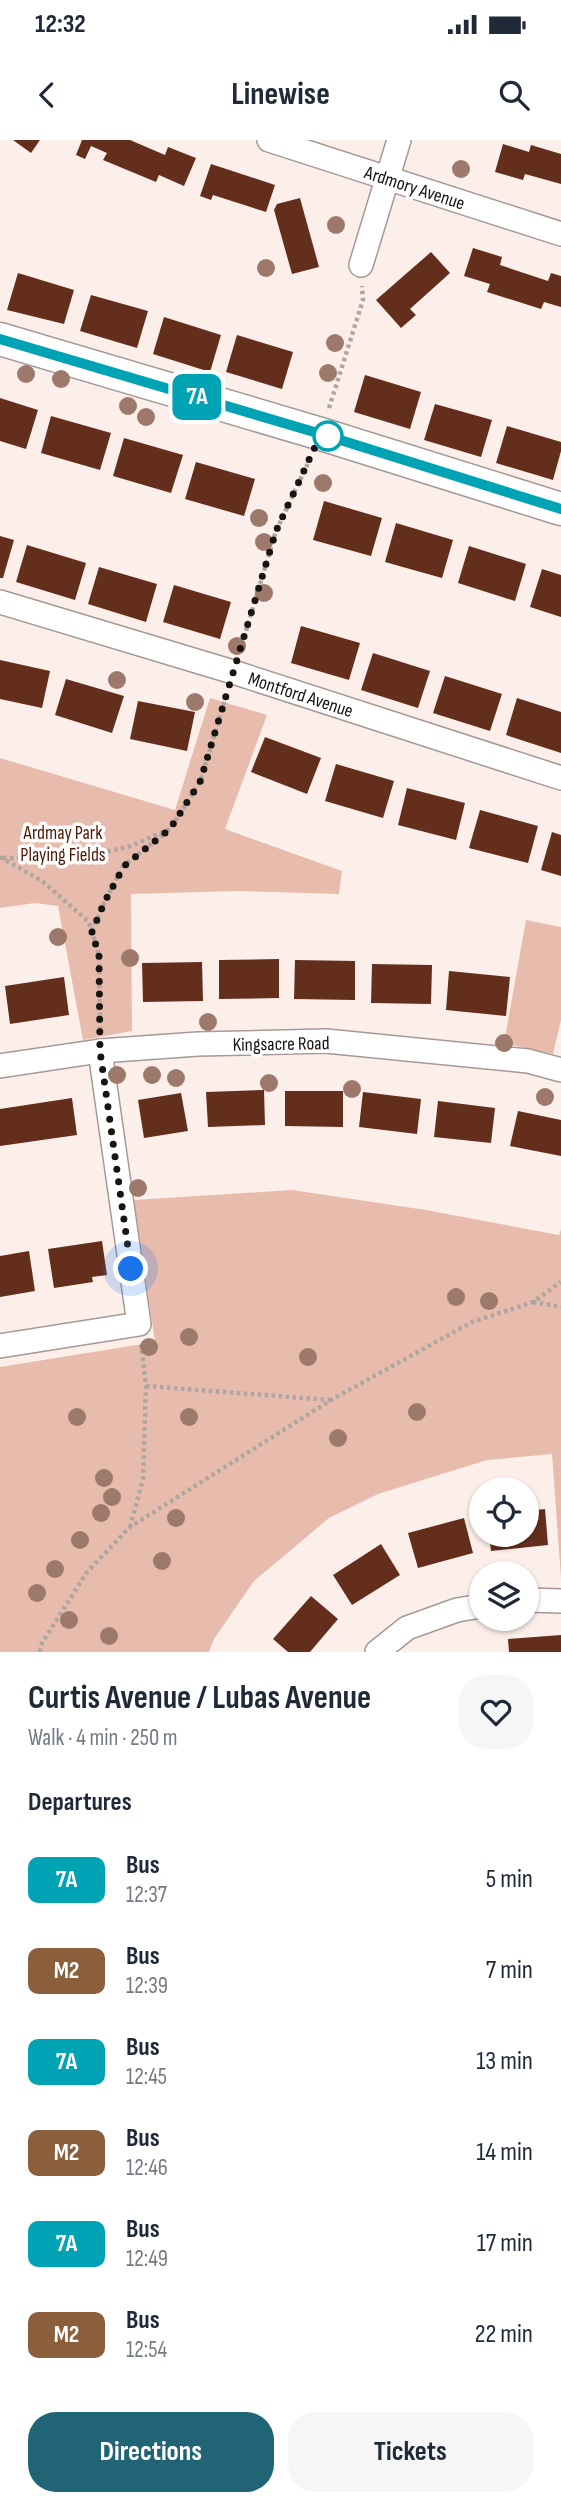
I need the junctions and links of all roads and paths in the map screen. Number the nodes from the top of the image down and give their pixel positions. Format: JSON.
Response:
{"nodes":[{"id":1,"x":269,"y":140,"type":"edge"},
{"id":2,"x":398,"y":140,"type":"edge"},
{"id":3,"x":387,"y":178,"type":"junction"},
{"id":4,"x":561,"y":234,"type":"edge"},
{"id":5,"x":361,"y":265,"type":"joint"},
{"id":6,"x":0,"y":339,"type":"edge"},
{"id":7,"x":321,"y":434,"type":"junction"},
{"id":8,"x":561,"y":509,"type":"edge"},
{"id":9,"x":0,"y":602,"type":"edge"},
{"id":10,"x":233,"y":672,"type":"junction"},
{"id":11,"x":561,"y":778,"type":"edge"},
{"id":12,"x":170,"y":829,"type":"junction"},
{"id":13,"x":2,"y":858,"type":"edge"},
{"id":14,"x":92,"y":932,"type":"junction"},
{"id":15,"x":100,"y":1051,"type":"junction"},
{"id":16,"x":0,"y":1066,"type":"edge"},
{"id":17,"x":561,"y":1070,"type":"edge"},
{"id":18,"x":561,"y":1282,"type":"edge"},
{"id":19,"x":533,"y":1302,"type":"junction"},
{"id":20,"x":561,"y":1307,"type":"edge"},
{"id":21,"x":139,"y":1324,"type":"junction"},
{"id":22,"x":0,"y":1346,"type":"edge"},
{"id":23,"x":146,"y":1386,"type":"junction"},
{"id":24,"x":331,"y":1400,"type":"junction"},
{"id":25,"x":130,"y":1527,"type":"junction"},
{"id":26,"x":539,"y":1600,"type":"edge"},
{"id":27,"x":561,"y":1601,"type":"edge"},
{"id":28,"x":469,"y":1608,"type":"edge"},
{"id":29,"x":40,"y":1652,"type":"edge"},
{"id":30,"x":377,"y":1652,"type":"edge"}],
"edges":[{"from":1,"to":3,"type":"street","name":"Ardmory Avenue"},
{"from":2,"to":3,"type":"street"},
{"from":3,"to":4,"type":"street","name":"Ardmory Avenue"},
{"from":3,"to":5,"type":"street"},
{"from":5,"to":7,"type":"path"},
{"from":6,"to":7,"type":"street"},
{"from":7,"to":8,"type":"street"},
{"from":7,"to":10,"type":"path"},
{"from":9,"to":10,"type":"street","name":"Montford Avenue"},
{"from":10,"to":11,"type":"street","name":"Montford Avenue"},
{"from":10,"to":12,"type":"path"},
{"from":12,"to":13,"type":"path"},
{"from":12,"to":14,"type":"path"},
{"from":13,"to":14,"type":"path"},
{"from":14,"to":15,"type":"path"},
{"from":15,"to":16,"type":"street","name":"Kingsacre Road"},
{"from":15,"to":17,"type":"street","name":"Kingsacre Road"},
{"from":15,"to":21,"type":"street"},
{"from":18,"to":19,"type":"path"},
{"from":19,"to":20,"type":"path"},
{"from":19,"to":24,"type":"path"},
{"from":21,"to":22,"type":"street"},
{"from":21,"to":23,"type":"path"},
{"from":23,"to":24,"type":"path"},
{"from":23,"to":25,"type":"path"},
{"from":24,"to":25,"type":"path"},
{"from":25,"to":29,"type":"path"},
{"from":26,"to":27,"type":"street"},
{"from":28,"to":30,"type":"street"}]}
